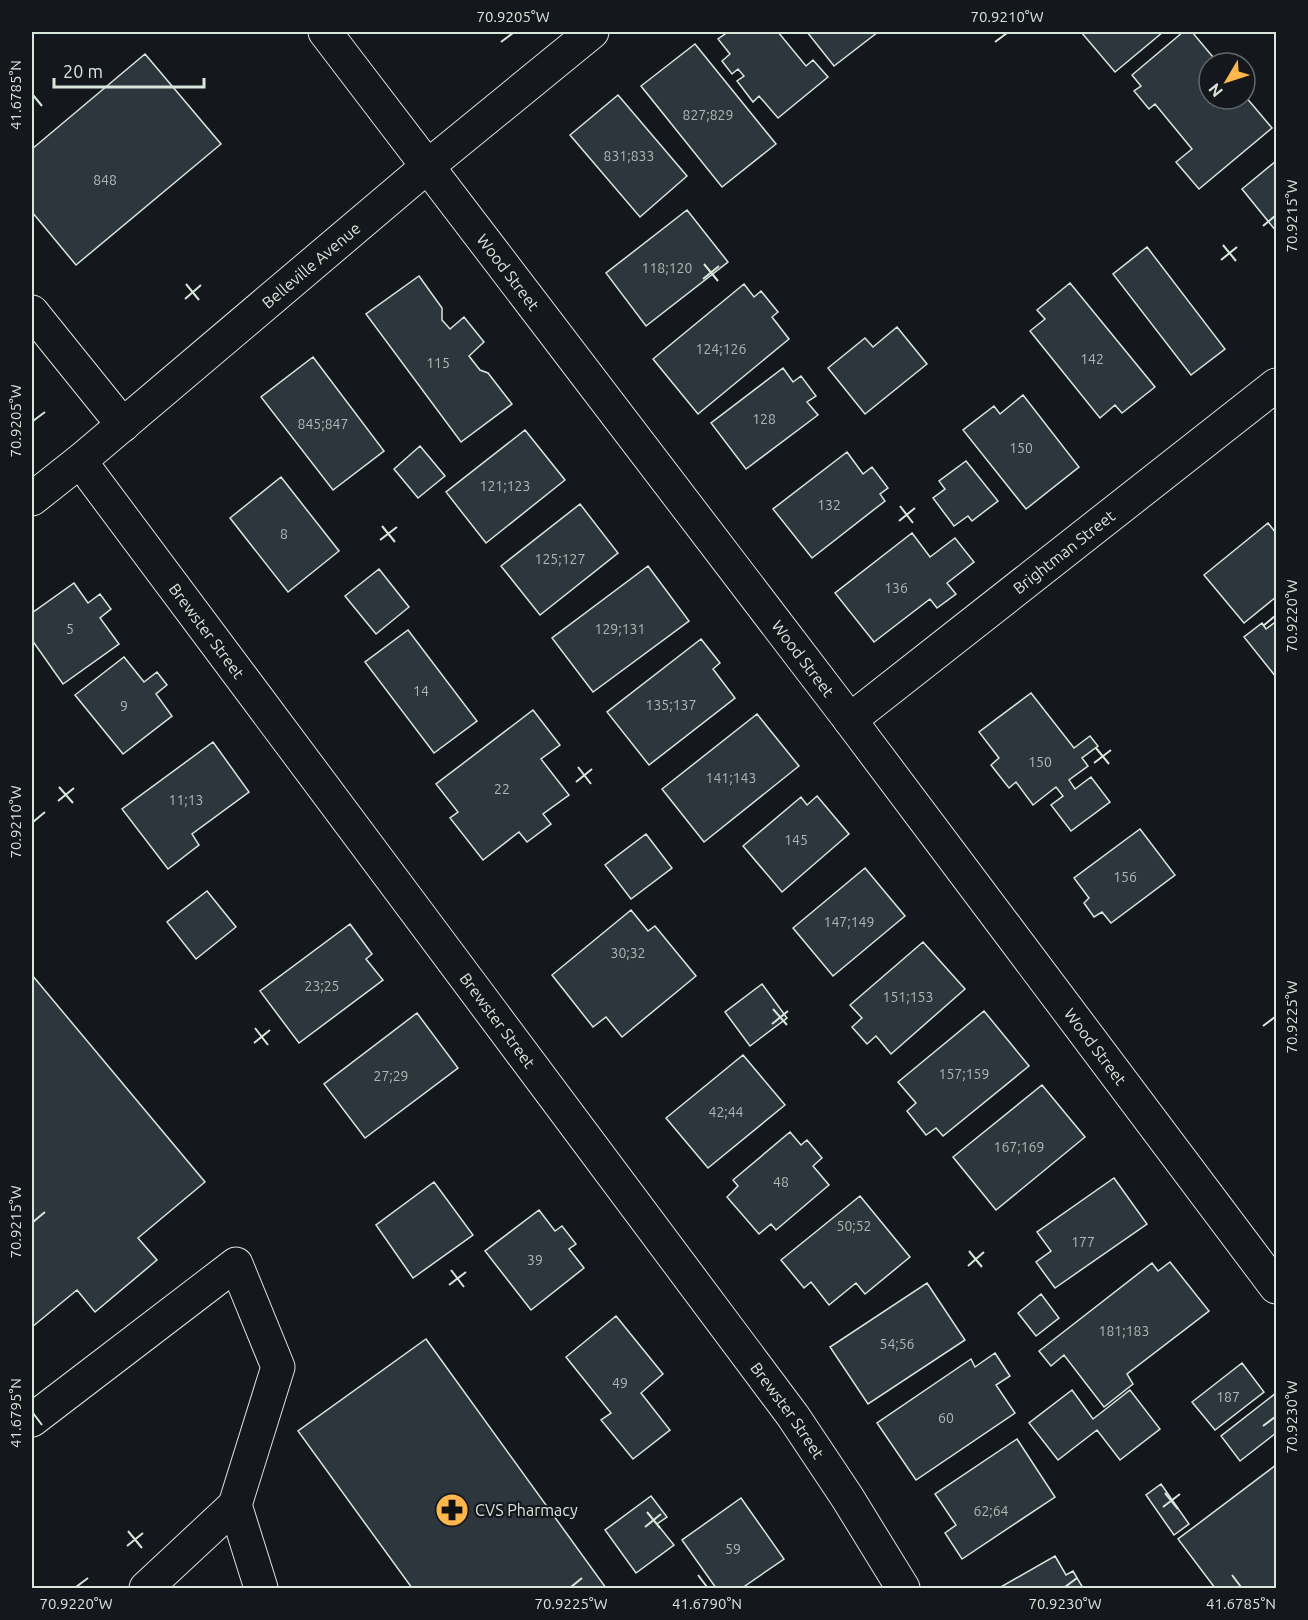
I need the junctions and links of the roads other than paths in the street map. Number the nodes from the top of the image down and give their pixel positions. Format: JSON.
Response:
{"nodes":[{"id":1,"x":325,"y":32,"type":"edge"},
{"id":2,"x":592,"y":32,"type":"edge"},
{"id":3,"x":428,"y":166,"type":"junction"},
{"id":4,"x":32,"y":312,"type":"edge"},
{"id":5,"x":1276,"y":385,"type":"edge"},
{"id":6,"x":123,"y":425,"type":"junction"},
{"id":7,"x":80,"y":461,"type":"junction"},
{"id":8,"x":32,"y":499,"type":"edge"},
{"id":9,"x":850,"y":720,"type":"junction"},
{"id":10,"x":1276,"y":1287,"type":"edge"},
{"id":11,"x":32,"y":1419,"type":"edge"},
{"id":12,"x":235,"y":1505,"type":"junction"},
{"id":13,"x":146,"y":1588,"type":"edge"},
{"id":14,"x":261,"y":1588,"type":"edge"},
{"id":15,"x":903,"y":1588,"type":"edge"}],
"edges":[{"from":1,"to":3,"type":"street","name":"Wood Street"},
{"from":2,"to":3,"type":"street","name":"Belleville Avenue"},
{"from":3,"to":6,"type":"street","name":"Belleville Avenue"},
{"from":3,"to":9,"type":"street","name":"Wood Street"},
{"from":4,"to":6,"type":"street"},
{"from":5,"to":9,"type":"street","name":"Brightman Street"},
{"from":6,"to":7,"type":"street","name":"Belleville Avenue"},
{"from":7,"to":8,"type":"street","name":"Belleville Avenue"},
{"from":7,"to":15,"type":"street","name":"Brewster Street"},
{"from":9,"to":10,"type":"street","name":"Wood Street"},
{"from":11,"to":12,"type":"street"},
{"from":12,"to":13,"type":"street"},
{"from":12,"to":14,"type":"street"}]}
